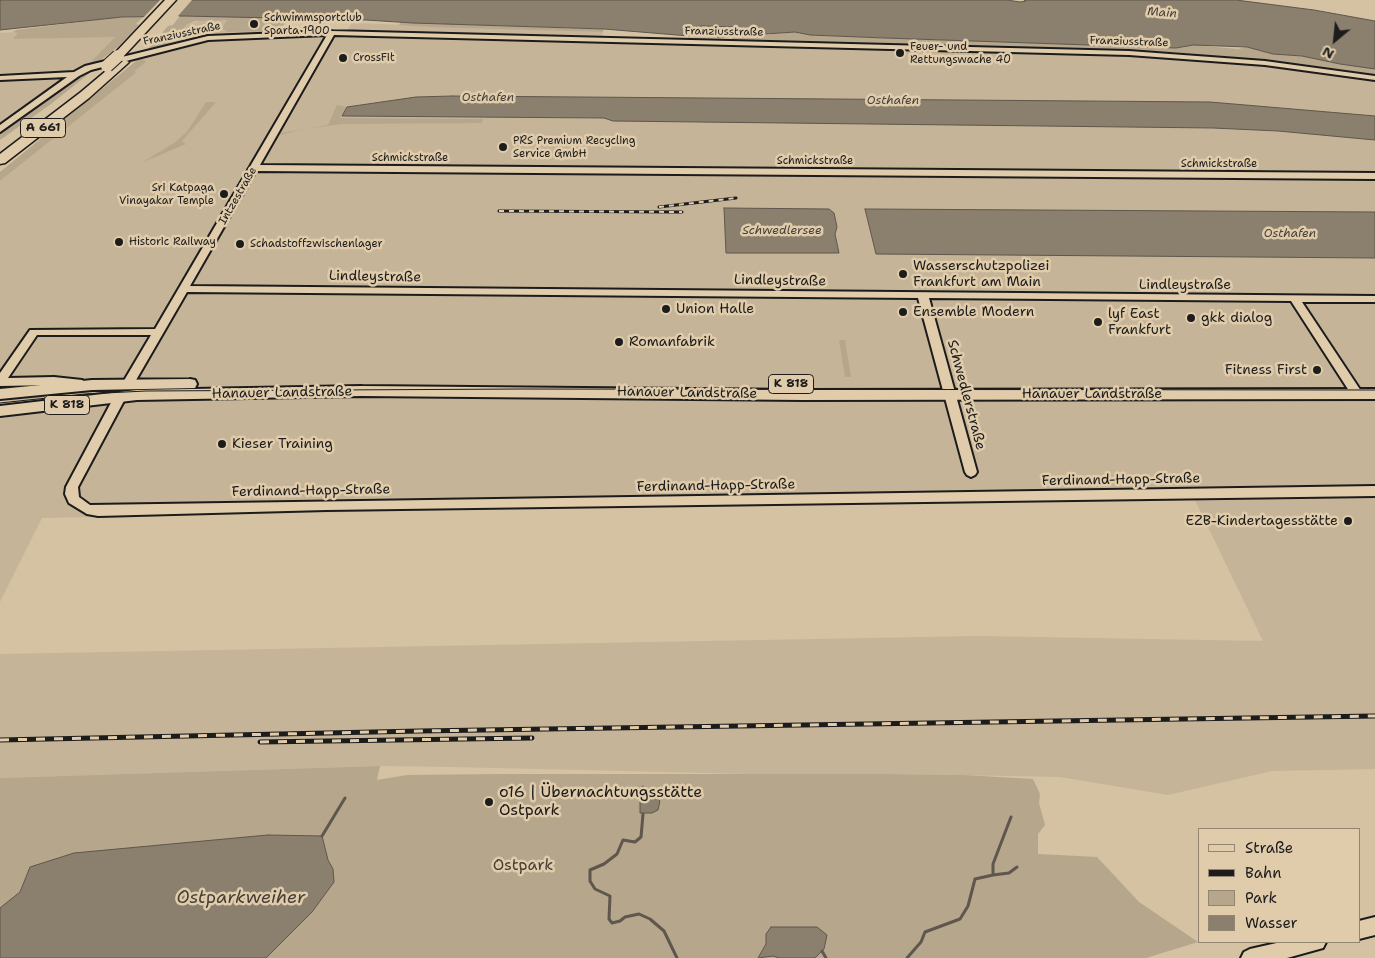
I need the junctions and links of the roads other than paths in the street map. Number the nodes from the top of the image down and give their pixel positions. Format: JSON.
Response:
{"nodes":[{"id":1,"x":171,"y":0,"type":"edge"},
{"id":2,"x":181,"y":0,"type":"edge"},
{"id":3,"x":157,"y":22,"type":"junction"},
{"id":4,"x":332,"y":33,"type":"junction"},
{"id":5,"x":120,"y":59,"type":"junction"},
{"id":6,"x":76,"y":74,"type":"junction"},
{"id":7,"x":0,"y":78,"type":"edge"},
{"id":8,"x":1375,"y":78,"type":"edge"},
{"id":9,"x":0,"y":129,"type":"edge"},
{"id":10,"x":0,"y":149,"type":"edge"},
{"id":11,"x":0,"y":160,"type":"edge"},
{"id":12,"x":254,"y":168,"type":"junction"},
{"id":13,"x":1375,"y":176,"type":"edge"},
{"id":14,"x":184,"y":289,"type":"junction"},
{"id":15,"x":923,"y":296,"type":"junction"},
{"id":16,"x":1295,"y":299,"type":"junction"},
{"id":17,"x":1375,"y":299,"type":"edge"},
{"id":18,"x":159,"y":332,"type":"junction"},
{"id":19,"x":0,"y":381,"type":"edge"},
{"id":20,"x":128,"y":384,"type":"junction"},
{"id":21,"x":1375,"y":384,"type":"edge"},
{"id":22,"x":92,"y":385,"type":"junction"},
{"id":23,"x":1354,"y":389,"type":"junction"},
{"id":24,"x":949,"y":390,"type":"junction"},
{"id":25,"x":0,"y":394,"type":"edge"},
{"id":26,"x":1375,"y":394,"type":"edge"},
{"id":27,"x":120,"y":397,"type":"junction"},
{"id":28,"x":0,"y":411,"type":"edge"},
{"id":29,"x":971,"y":472,"type":"dead end"},
{"id":30,"x":1375,"y":491,"type":"edge"},
{"id":31,"x":1375,"y":926,"type":"edge"},
{"id":32,"x":1360,"y":930,"type":"edge"},
{"id":33,"x":1313,"y":943,"type":"edge"},
{"id":34,"x":1250,"y":958,"type":"edge"}],
"edges":[{"from":1,"to":3,"type":"highway","number":"A 661"},
{"from":2,"to":3,"type":"highway","number":"A 661"},
{"from":3,"to":5,"type":"highway","number":"A 661"},
{"from":3,"to":5,"type":"highway","number":"A 661"},
{"from":4,"to":6,"type":"street","name":"Franziusstraße"},
{"from":4,"to":8,"type":"street","name":"Franziusstraße"},
{"from":4,"to":12,"type":"street","name":"Intzestraße"},
{"from":5,"to":10,"type":"highway","number":"A 661","bridge":true},
{"from":5,"to":11,"type":"highway","number":"A 661"},
{"from":6,"to":7,"type":"street"},
{"from":6,"to":9,"type":"street"},
{"from":12,"to":13,"type":"street","name":"Schmickstraße"},
{"from":12,"to":14,"type":"street","name":"Intzestraße"},
{"from":14,"to":15,"type":"street","name":"Lindleystraße"},
{"from":14,"to":18,"type":"street","name":"Intzestraße"},
{"from":15,"to":16,"type":"street","name":"Lindleystraße"},
{"from":15,"to":24,"type":"street","name":"Schwedlerstraße"},
{"from":16,"to":17,"type":"street","name":"Lindleystraße"},
{"from":16,"to":23,"type":"street"},
{"from":18,"to":19,"type":"street"},
{"from":18,"to":20,"type":"street","name":"Intzestraße"},
{"from":19,"to":22,"type":"street"},
{"from":20,"to":22,"type":"main road","name":"Hanauer Landstraße","number":"K 818"},
{"from":20,"to":24,"type":"main road","name":"Hanauer Landstraße","number":"K 818"},
{"from":20,"to":27,"type":"main road"},
{"from":21,"to":23,"type":"main road","name":"Hanauer Landstraße","number":"K 818"},
{"from":22,"to":25,"type":"main road","name":"Hanauer Landstraße","number":"K 818"},
{"from":23,"to":24,"type":"main road","name":"Hanauer Landstraße","number":"K 818"},
{"from":23,"to":26,"type":"main road","name":"Hanauer Landstraße","number":"K 818"},
{"from":24,"to":27,"type":"main road","name":"Hanauer Landstraße","number":"K 818"},
{"from":24,"to":29,"type":"street","name":"Schwedlerstraße"},
{"from":27,"to":28,"type":"main road","name":"Hanauer Landstraße","number":"K 818"},
{"from":27,"to":30,"type":"street","name":"Ferdinand-Happ-Straße"},
{"from":31,"to":32,"type":"street"},
{"from":33,"to":34,"type":"street"}]}
